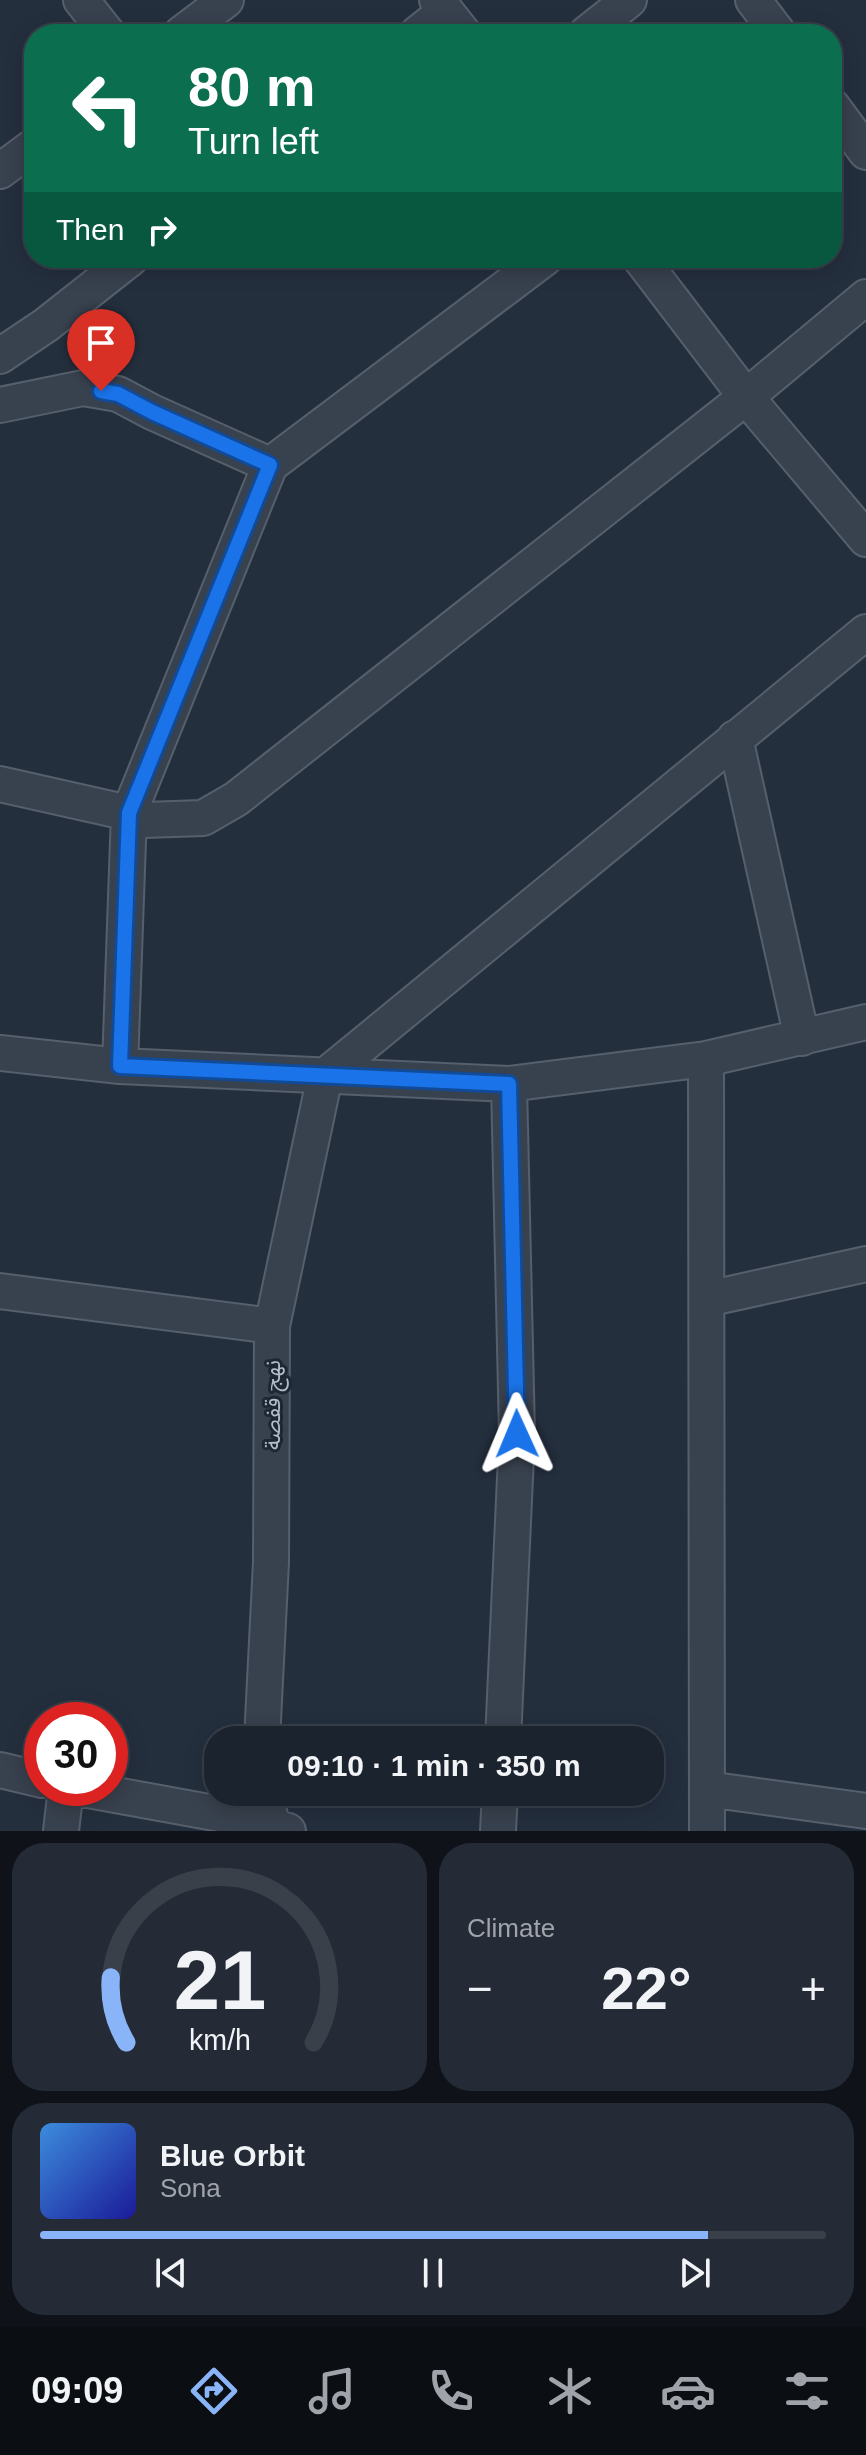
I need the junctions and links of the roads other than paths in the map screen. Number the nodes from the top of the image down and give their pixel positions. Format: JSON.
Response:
{"nodes":[{"id":1,"x":81,"y":0,"type":"edge"},
{"id":2,"x":226,"y":0,"type":"edge"},
{"id":3,"x":629,"y":0,"type":"edge"},
{"id":4,"x":753,"y":0,"type":"edge"},
{"id":5,"x":100,"y":24,"type":"edge"},
{"id":6,"x":194,"y":24,"type":"edge"},
{"id":7,"x":599,"y":24,"type":"edge"},
{"id":8,"x":771,"y":24,"type":"edge"},
{"id":9,"x":842,"y":120,"type":"edge"},
{"id":10,"x":866,"y":152,"type":"edge"},
{"id":11,"x":24,"y":153,"type":"edge"},
{"id":12,"x":0,"y":171,"type":"edge"},
{"id":13,"x":118,"y":268,"type":"edge"},
{"id":14,"x":532,"y":268,"type":"edge"},
{"id":15,"x":648,"y":268,"type":"edge"},
{"id":16,"x":866,"y":297,"type":"edge"},
{"id":17,"x":0,"y":356,"type":"edge"},
{"id":18,"x":746,"y":397,"type":"junction"},
{"id":19,"x":0,"y":405,"type":"edge"},
{"id":20,"x":270,"y":465,"type":"junction"},
{"id":21,"x":866,"y":539,"type":"edge"},
{"id":22,"x":866,"y":632,"type":"edge"},
{"id":23,"x":735,"y":738,"type":"junction"},
{"id":24,"x":0,"y":784,"type":"edge"},
{"id":25,"x":129,"y":813,"type":"junction"},
{"id":26,"x":866,"y":1022,"type":"edge"},
{"id":27,"x":802,"y":1038,"type":"junction"},
{"id":28,"x":0,"y":1053,"type":"edge"},
{"id":29,"x":706,"y":1059,"type":"junction"},
{"id":30,"x":120,"y":1066,"type":"junction"},
{"id":31,"x":325,"y":1076,"type":"junction"},
{"id":32,"x":509,"y":1084,"type":"junction"},
{"id":33,"x":866,"y":1264,"type":"edge"},
{"id":34,"x":0,"y":1291,"type":"edge"},
{"id":35,"x":707,"y":1299,"type":"junction"},
{"id":36,"x":272,"y":1326,"type":"junction"},
{"id":37,"x":263,"y":1726,"type":"edge"},
{"id":38,"x":504,"y":1726,"type":"edge"},
{"id":39,"x":0,"y":1770,"type":"edge"},
{"id":40,"x":24,"y":1776,"type":"edge"},
{"id":41,"x":707,"y":1789,"type":"junction"},
{"id":42,"x":128,"y":1797,"type":"edge"},
{"id":43,"x":64,"y":1806,"type":"edge"},
{"id":44,"x":269,"y":1806,"type":"edge"},
{"id":45,"x":499,"y":1806,"type":"edge"},
{"id":46,"x":866,"y":1811,"type":"edge"},
{"id":47,"x":278,"y":1829,"type":"edge"},
{"id":48,"x":61,"y":1831,"type":"edge"},
{"id":49,"x":498,"y":1831,"type":"edge"},
{"id":50,"x":707,"y":1831,"type":"edge"}],
"edges":[{"from":1,"to":5,"type":"street"},
{"from":2,"to":6,"type":"street"},
{"from":3,"to":7,"type":"street"},
{"from":4,"to":8,"type":"street"},
{"from":9,"to":10,"type":"street"},
{"from":11,"to":12,"type":"street"},
{"from":13,"to":17,"type":"street"},
{"from":14,"to":20,"type":"street"},
{"from":15,"to":18,"type":"street"},
{"from":16,"to":18,"type":"street"},
{"from":18,"to":21,"type":"street"},
{"from":18,"to":25,"type":"street"},
{"from":19,"to":20,"type":"street"},
{"from":20,"to":25,"type":"street"},
{"from":22,"to":23,"type":"street"},
{"from":23,"to":27,"type":"street"},
{"from":23,"to":31,"type":"street"},
{"from":24,"to":25,"type":"street"},
{"from":25,"to":30,"type":"street"},
{"from":26,"to":27,"type":"street"},
{"from":27,"to":29,"type":"street"},
{"from":28,"to":30,"type":"street"},
{"from":29,"to":32,"type":"street"},
{"from":29,"to":35,"type":"street"},
{"from":30,"to":31,"type":"street"},
{"from":31,"to":32,"type":"street"},
{"from":31,"to":36,"type":"street","name":"نهج قفصة"},
{"from":32,"to":38,"type":"street"},
{"from":33,"to":35,"type":"street"},
{"from":34,"to":36,"type":"street"},
{"from":35,"to":41,"type":"street"},
{"from":36,"to":37,"type":"street","name":"نهج قفصة"},
{"from":39,"to":40,"type":"street"},
{"from":41,"to":46,"type":"street"},
{"from":41,"to":50,"type":"street"},
{"from":42,"to":47,"type":"street"},
{"from":43,"to":48,"type":"street"},
{"from":44,"to":47,"type":"street"},
{"from":45,"to":49,"type":"street"}]}
